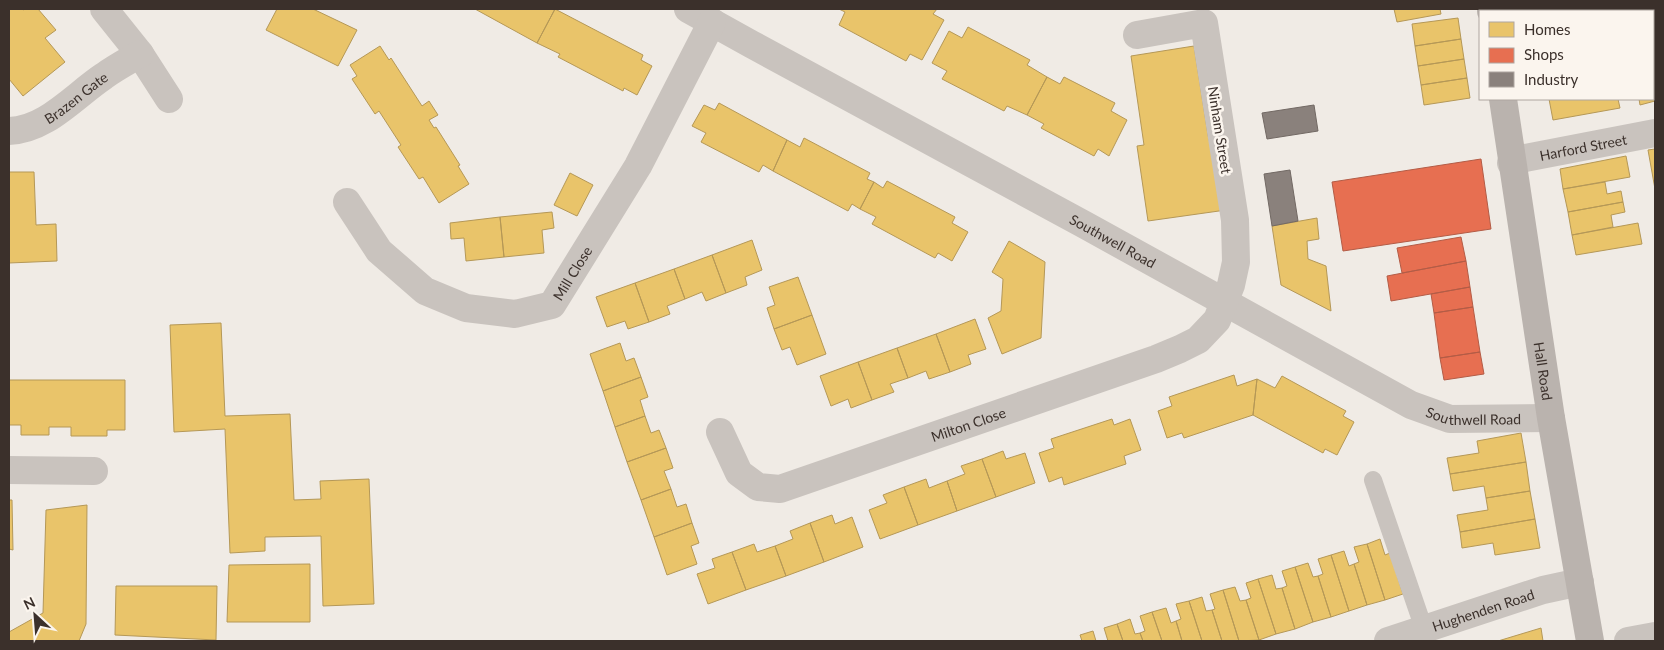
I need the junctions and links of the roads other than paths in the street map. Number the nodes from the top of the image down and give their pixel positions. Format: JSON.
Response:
{"nodes":[{"id":1,"x":104,"y":9,"type":"edge"},
{"id":2,"x":688,"y":9,"type":"edge"},
{"id":3,"x":712,"y":22,"type":"junction"},
{"id":4,"x":1137,"y":35,"type":"dead end"},
{"id":5,"x":140,"y":54,"type":"junction"},
{"id":6,"x":169,"y":99,"type":"dead end"},
{"id":7,"x":1503,"y":100,"type":"edge"},
{"id":8,"x":9,"y":131,"type":"edge"},
{"id":9,"x":1655,"y":133,"type":"edge"},
{"id":10,"x":1511,"y":163,"type":"junction"},
{"id":11,"x":347,"y":202,"type":"dead end"},
{"id":12,"x":1224,"y":303,"type":"junction"},
{"id":13,"x":1552,"y":418,"type":"junction"},
{"id":14,"x":720,"y":432,"type":"dead end"},
{"id":15,"x":9,"y":470,"type":"edge"},
{"id":16,"x":94,"y":471,"type":"dead end"},
{"id":17,"x":1373,"y":480,"type":"dead end"},
{"id":18,"x":1580,"y":582,"type":"junction"},
{"id":19,"x":1424,"y":629,"type":"junction"},
{"id":20,"x":1655,"y":636,"type":"edge"},
{"id":21,"x":1388,"y":641,"type":"edge"},
{"id":22,"x":1590,"y":641,"type":"edge"},
{"id":23,"x":1628,"y":641,"type":"edge"}],
"edges":[{"from":1,"to":5,"type":"street"},
{"from":2,"to":3,"type":"street","name":"Southwell Road"},
{"from":3,"to":11,"type":"street","name":"Mill Close"},
{"from":3,"to":12,"type":"street","name":"Southwell Road"},
{"from":4,"to":12,"type":"street","name":"Ninham Street"},
{"from":5,"to":6,"type":"street"},
{"from":5,"to":8,"type":"street","name":"Brazen Gate"},
{"from":7,"to":10,"type":"street","name":"Hall Road"},
{"from":9,"to":10,"type":"street","name":"Harford Street"},
{"from":10,"to":13,"type":"street","name":"Hall Road"},
{"from":12,"to":13,"type":"street","name":"Southwell Road"},
{"from":12,"to":14,"type":"street","name":"Milton Close"},
{"from":13,"to":18,"type":"street","name":"Hall Road"},
{"from":15,"to":16,"type":"street"},
{"from":17,"to":19,"type":"lane"},
{"from":18,"to":19,"type":"street","name":"Hughenden Road"},
{"from":18,"to":22,"type":"street","name":"Hall Road"},
{"from":19,"to":21,"type":"street","name":"Hughenden Road"},
{"from":20,"to":23,"type":"street"}]}
